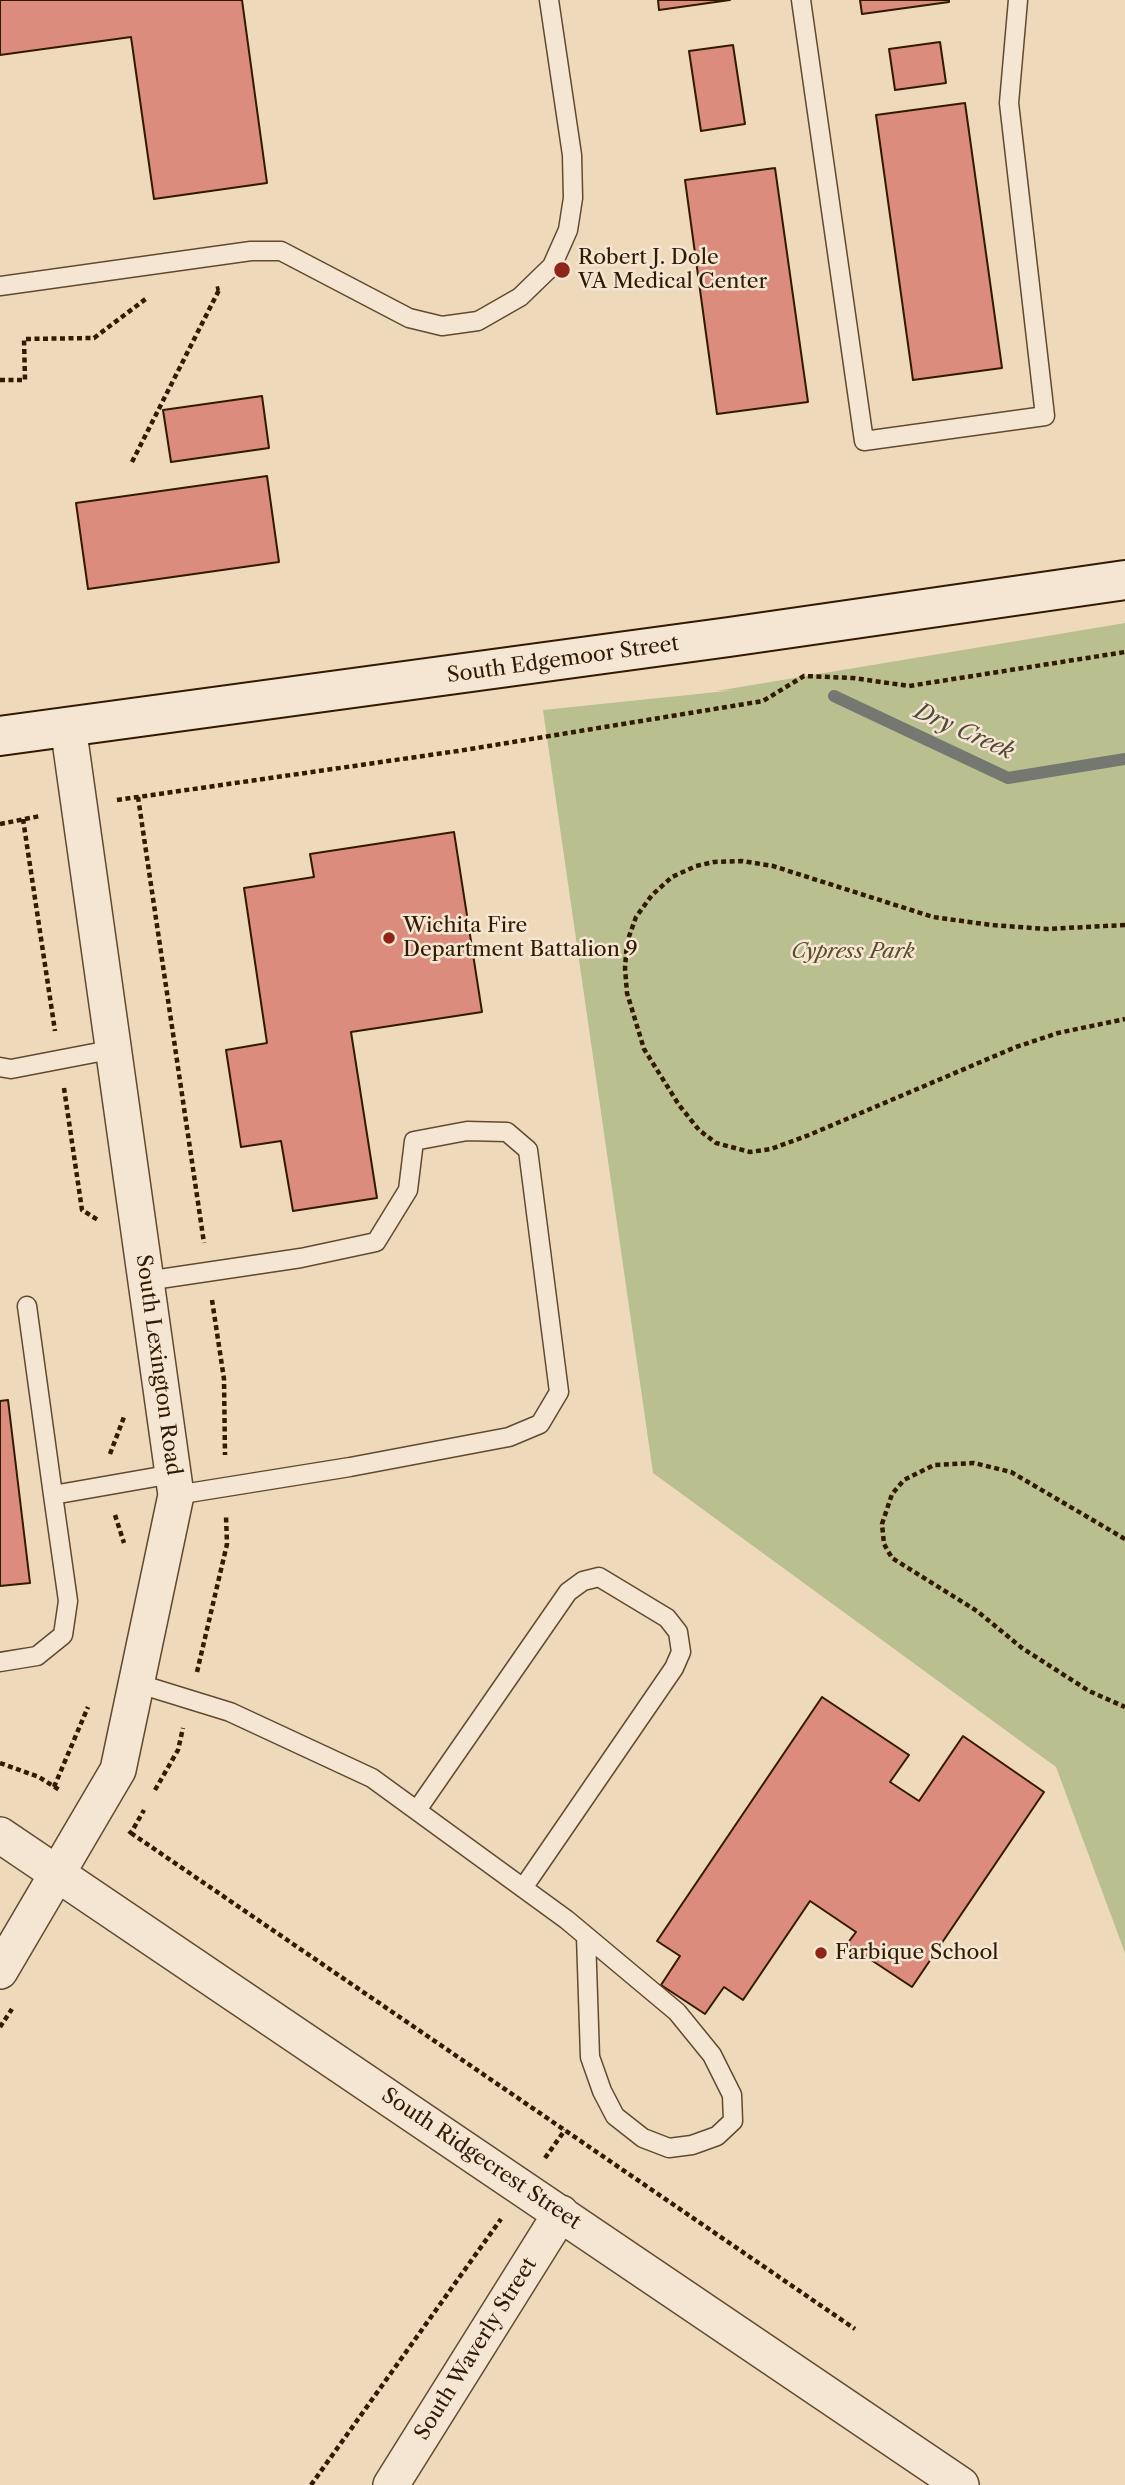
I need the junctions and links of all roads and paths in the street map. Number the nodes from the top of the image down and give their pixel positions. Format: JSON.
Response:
{"nodes":[{"id":1,"x":549,"y":0,"type":"edge"},
{"id":2,"x":802,"y":0,"type":"edge"},
{"id":3,"x":1018,"y":0,"type":"edge"},
{"id":4,"x":0,"y":286,"type":"edge"},
{"id":5,"x":208,"y":289,"type":"dead end"},
{"id":6,"x":158,"y":291,"type":"dead end"},
{"id":7,"x":0,"y":380,"type":"edge"},
{"id":8,"x":132,"y":462,"type":"dead end"},
{"id":9,"x":1125,"y":580,"type":"edge"},
{"id":10,"x":1125,"y":652,"type":"edge"},
{"id":11,"x":68,"y":726,"type":"junction"},
{"id":12,"x":0,"y":736,"type":"edge"},
{"id":13,"x":80,"y":808,"type":"junction"},
{"id":14,"x":23,"y":819,"type":"junction"},
{"id":15,"x":0,"y":824,"type":"edge"},
{"id":16,"x":1125,"y":925,"type":"edge"},
{"id":17,"x":1125,"y":1019,"type":"edge"},
{"id":18,"x":115,"y":1049,"type":"junction"},
{"id":19,"x":59,"y":1060,"type":"junction"},
{"id":20,"x":0,"y":1067,"type":"edge"},
{"id":21,"x":102,"y":1223,"type":"dead end"},
{"id":22,"x":146,"y":1281,"type":"junction"},
{"id":23,"x":27,"y":1306,"type":"dead end"},
{"id":24,"x":128,"y":1409,"type":"dead end"},
{"id":25,"x":174,"y":1484,"type":"junction"},
{"id":26,"x":113,"y":1485,"type":"junction"},
{"id":27,"x":52,"y":1495,"type":"junction"},
{"id":28,"x":1125,"y":1539,"type":"edge"},
{"id":29,"x":128,"y":1554,"type":"dead end"},
{"id":30,"x":0,"y":1662,"type":"edge"},
{"id":31,"x":136,"y":1683,"type":"junction"},
{"id":32,"x":92,"y":1698,"type":"dead end"},
{"id":33,"x":1125,"y":1707,"type":"edge"},
{"id":34,"x":54,"y":1787,"type":"dead end"},
{"id":35,"x":417,"y":1810,"type":"junction"},
{"id":36,"x":124,"y":1828,"type":"dead end"},
{"id":37,"x":0,"y":1836,"type":"edge"},
{"id":38,"x":57,"y":1872,"type":"junction"},
{"id":39,"x":523,"y":1888,"type":"junction"},
{"id":40,"x":586,"y":1936,"type":"junction"},
{"id":41,"x":0,"y":1971,"type":"edge"},
{"id":42,"x":14,"y":2006,"type":"dead end"},
{"id":43,"x":0,"y":2027,"type":"edge"},
{"id":44,"x":565,"y":2130,"type":"junction"},
{"id":45,"x":523,"y":2188,"type":"junction"},
{"id":46,"x":561,"y":2213,"type":"junction"},
{"id":47,"x":855,"y":2329,"type":"dead end"},
{"id":48,"x":312,"y":2485,"type":"edge"},
{"id":49,"x":391,"y":2485,"type":"edge"},
{"id":50,"x":961,"y":2485,"type":"edge"}],
"edges":[{"from":1,"to":4,"type":"lane"},
{"from":2,"to":3,"type":"lane"},
{"from":5,"to":8,"type":"path"},
{"from":6,"to":7,"type":"path"},
{"from":9,"to":11,"type":"street","name":"South Edgemoor Street"},
{"from":10,"to":13,"type":"path"},
{"from":11,"to":12,"type":"street","name":"South Edgemoor Street"},
{"from":11,"to":13,"type":"street","name":"South Lexington Road"},
{"from":13,"to":14,"type":"path"},
{"from":13,"to":18,"type":"street","name":"South Lexington Road"},
{"from":14,"to":15,"type":"path"},
{"from":14,"to":19,"type":"path"},
{"from":16,"to":17,"type":"path"},
{"from":18,"to":19,"type":"lane"},
{"from":18,"to":22,"type":"street","name":"South Lexington Road"},
{"from":19,"to":20,"type":"lane"},
{"from":19,"to":21,"type":"path"},
{"from":22,"to":25,"type":"street","name":"South Lexington Road"},
{"from":22,"to":25,"type":"lane"},
{"from":23,"to":27,"type":"lane"},
{"from":24,"to":26,"type":"path"},
{"from":25,"to":26,"type":"lane"},
{"from":25,"to":31,"type":"street","name":"South Lexington Road"},
{"from":26,"to":27,"type":"lane"},
{"from":26,"to":29,"type":"path"},
{"from":27,"to":30,"type":"lane"},
{"from":28,"to":33,"type":"path"},
{"from":31,"to":35,"type":"lane"},
{"from":31,"to":38,"type":"street","name":"South Lexington Road"},
{"from":32,"to":34,"type":"path"},
{"from":35,"to":39,"type":"lane"},
{"from":35,"to":39,"type":"lane"},
{"from":36,"to":44,"type":"path"},
{"from":37,"to":38,"type":"street","name":"South Ridgecrest Street"},
{"from":38,"to":41,"type":"street","name":"South Lexington Road"},
{"from":38,"to":45,"type":"street","name":"South Ridgecrest Street"},
{"from":39,"to":40,"type":"lane"},
{"from":40,"to":40,"type":"lane"},
{"from":42,"to":43,"type":"path"},
{"from":44,"to":45,"type":"path"},
{"from":44,"to":47,"type":"path"},
{"from":45,"to":46,"type":"street","name":"South Ridgecrest Street"},
{"from":45,"to":48,"type":"path"},
{"from":46,"to":49,"type":"street","name":"South Waverly Street"},
{"from":46,"to":50,"type":"street","name":"South Ridgecrest Street"}]}
